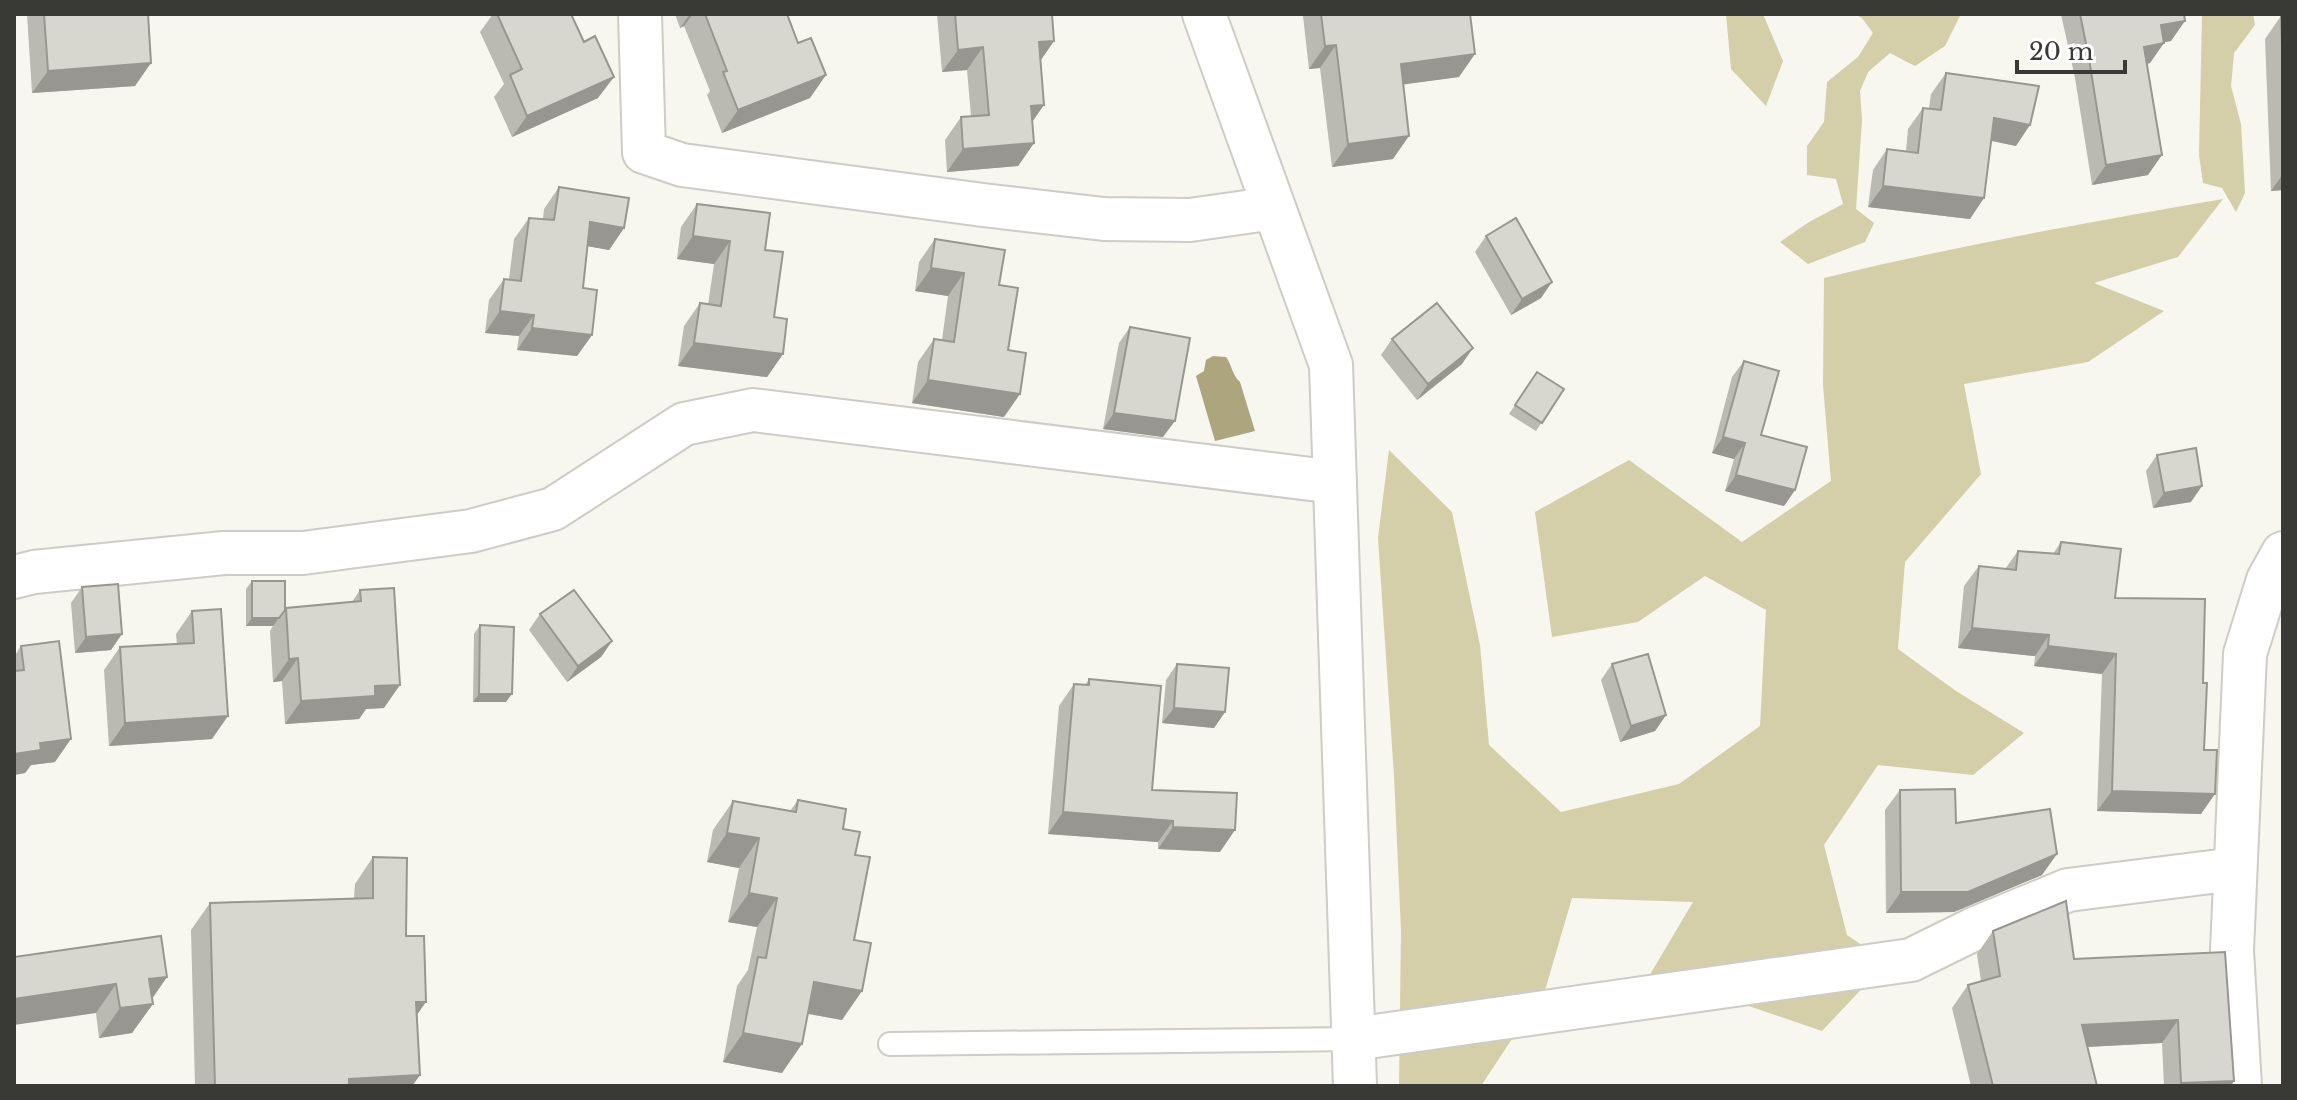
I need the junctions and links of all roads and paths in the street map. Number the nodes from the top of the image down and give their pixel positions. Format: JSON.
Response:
{"nodes":[{"id":1,"x":640,"y":14,"type":"edge"},
{"id":2,"x":1204,"y":14,"type":"edge"},
{"id":3,"x":1274,"y":208,"type":"junction"},
{"id":4,"x":1335,"y":482,"type":"junction"},
{"id":5,"x":2283,"y":553,"type":"edge"},
{"id":6,"x":14,"y":577,"type":"edge"},
{"id":7,"x":2235,"y":869,"type":"junction"},
{"id":8,"x":1354,"y":1039,"type":"junction"},
{"id":9,"x":890,"y":1044,"type":"dead end"},
{"id":10,"x":1355,"y":1086,"type":"edge"},
{"id":11,"x":2240,"y":1086,"type":"edge"}],
"edges":[{"from":1,"to":3,"type":"street"},
{"from":2,"to":3,"type":"street"},
{"from":3,"to":4,"type":"street"},
{"from":4,"to":6,"type":"street"},
{"from":4,"to":8,"type":"street"},
{"from":5,"to":7,"type":"street"},
{"from":7,"to":8,"type":"street"},
{"from":7,"to":11,"type":"street"},
{"from":8,"to":9,"type":"lane"},
{"from":8,"to":10,"type":"street"}]}
